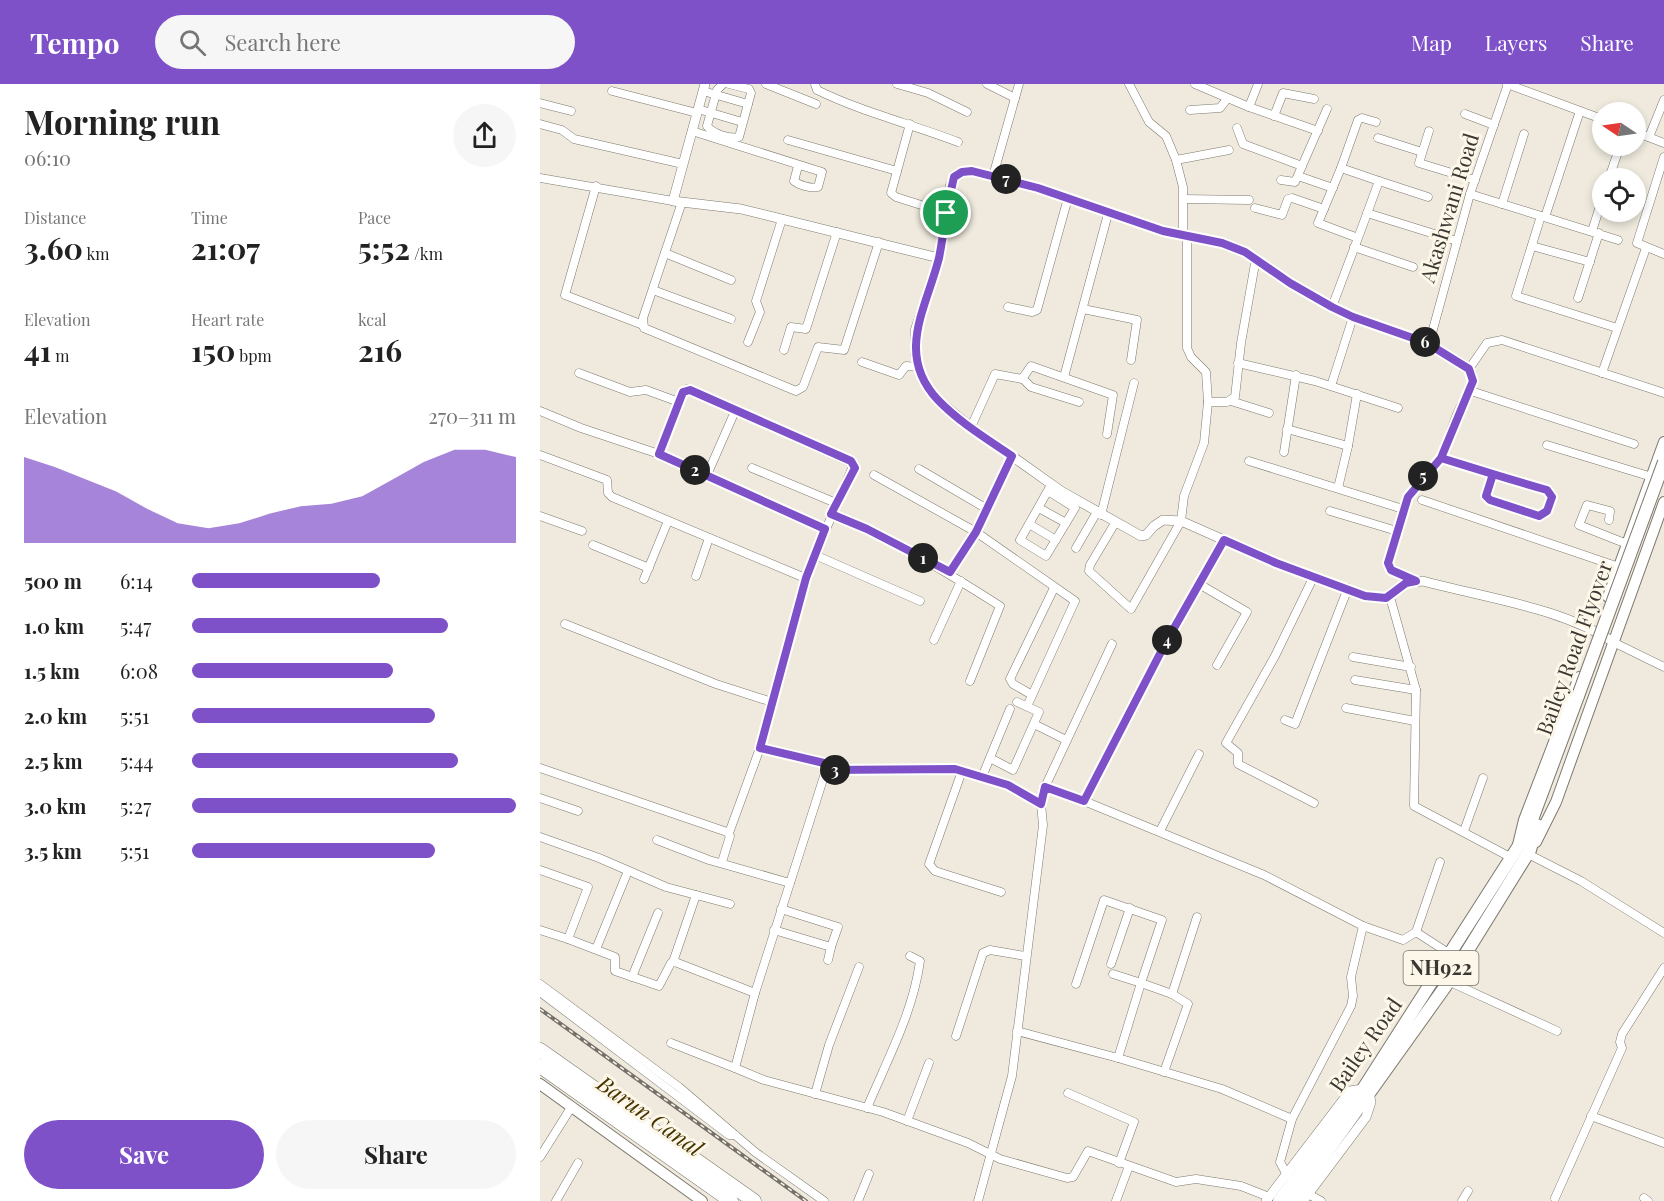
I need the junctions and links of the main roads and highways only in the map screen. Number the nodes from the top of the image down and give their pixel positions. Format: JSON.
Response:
{"nodes":[{"id":1,"x":1664,"y":442,"type":"edge"},
{"id":2,"x":1664,"y":462,"type":"edge"},
{"id":3,"x":1658,"y":477,"type":"edge"},
{"id":4,"x":1645,"y":495,"type":"junction"},
{"id":5,"x":1664,"y":502,"type":"edge"},
{"id":6,"x":1662,"y":515,"type":"edge"},
{"id":7,"x":1629,"y":540,"type":"junction"},
{"id":8,"x":1650,"y":543,"type":"junction"},
{"id":9,"x":1581,"y":696,"type":"junction"},
{"id":10,"x":1518,"y":845,"type":"junction"},
{"id":11,"x":1529,"y":852,"type":"junction"},
{"id":12,"x":540,"y":1050,"type":"edge"},
{"id":13,"x":540,"y":1066,"type":"edge"},
{"id":14,"x":540,"y":1084,"type":"edge"},
{"id":15,"x":1366,"y":1091,"type":"junction"},
{"id":16,"x":1271,"y":1200,"type":"edge"},
{"id":17,"x":702,"y":1201,"type":"edge"},
{"id":18,"x":731,"y":1201,"type":"edge"},
{"id":19,"x":754,"y":1201,"type":"edge"},
{"id":20,"x":1292,"y":1201,"type":"edge"}],
"edges":[{"from":1,"to":3,"type":"main road"},
{"from":2,"to":9,"type":"highway","name":"Bailey Road Flyover","number":"NH922","bridge":true},
{"from":3,"to":4,"type":"main road"},
{"from":3,"to":9,"type":"highway","name":"Bailey Road Flyover","number":"NH922"},
{"from":4,"to":5,"type":"main road"},
{"from":4,"to":7,"type":"main road"},
{"from":5,"to":6,"type":"main road"},
{"from":6,"to":8,"type":"main road"},
{"from":7,"to":8,"type":"main road"},
{"from":7,"to":10,"type":"main road"},
{"from":8,"to":11,"type":"main road"},
{"from":9,"to":10,"type":"highway","name":"Bailey Road Flyover","number":"NH922"},
{"from":9,"to":11,"type":"highway","name":"Bailey Road Flyover","number":"NH922"},
{"from":10,"to":15,"type":"highway","name":"Bailey Road","number":"NH922"},
{"from":11,"to":15,"type":"highway","number":"NH922"},
{"from":12,"to":19,"type":"highway"},
{"from":13,"to":18,"type":"highway"},
{"from":14,"to":17,"type":"main road"},
{"from":15,"to":16,"type":"highway","name":"Bailey Road","number":"NH922"},
{"from":15,"to":20,"type":"highway","number":"NH922"}]}
